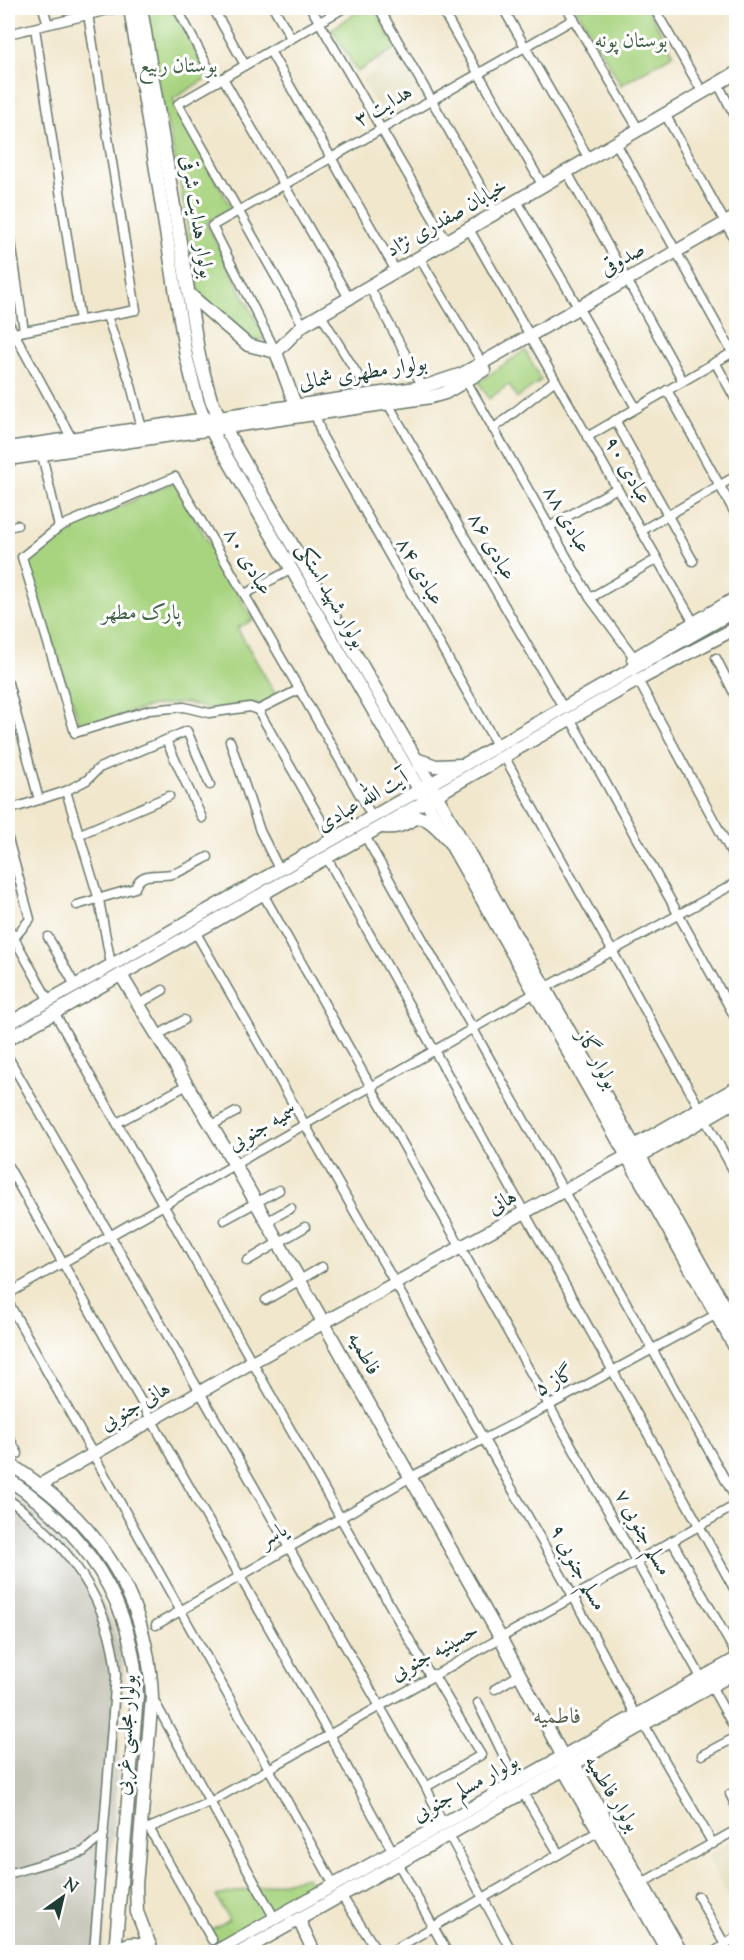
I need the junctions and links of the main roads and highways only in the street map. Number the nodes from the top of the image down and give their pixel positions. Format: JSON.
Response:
{"nodes":[{"id":1,"x":130,"y":8,"type":"edge"},
{"id":2,"x":141,"y":8,"type":"edge"},
{"id":3,"x":736,"y":73,"type":"edge"},
{"id":4,"x":731,"y":220,"type":"edge"},
{"id":5,"x":189,"y":294,"type":"junction"},
{"id":6,"x":530,"y":336,"type":"junction"},
{"id":7,"x":276,"y":352,"type":"junction"},
{"id":8,"x":464,"y":378,"type":"junction"},
{"id":9,"x":297,"y":410,"type":"junction"},
{"id":10,"x":223,"y":423,"type":"junction"},
{"id":11,"x":209,"y":426,"type":"junction"},
{"id":12,"x":8,"y":448,"type":"edge"},
{"id":13,"x":8,"y":459,"type":"edge"},
{"id":14,"x":736,"y":598,"type":"edge"},
{"id":15,"x":736,"y":610,"type":"edge"},
{"id":16,"x":697,"y":627,"type":"junction"},
{"id":17,"x":736,"y":628,"type":"edge"},
{"id":18,"x":668,"y":639,"type":"junction"},
{"id":19,"x":708,"y":644,"type":"junction"},
{"id":20,"x":661,"y":653,"type":"junction"},
{"id":21,"x":633,"y":658,"type":"road end"},
{"id":22,"x":567,"y":714,"type":"junction"},
{"id":23,"x":501,"y":752,"type":"junction"},
{"id":24,"x":416,"y":759,"type":"junction"},
{"id":25,"x":468,"y":764,"type":"junction"},
{"id":26,"x":428,"y":793,"type":"junction"},
{"id":27,"x":376,"y":824,"type":"junction"},
{"id":28,"x":449,"y":841,"type":"junction"},
{"id":29,"x":121,"y":975,"type":"junction"},
{"id":30,"x":540,"y":991,"type":"junction"},
{"id":31,"x":51,"y":1007,"type":"junction"},
{"id":32,"x":8,"y":1024,"type":"edge"},
{"id":33,"x":8,"y":1039,"type":"edge"},
{"id":34,"x":736,"y":1088,"type":"edge"},
{"id":35,"x":736,"y":1101,"type":"edge"},
{"id":36,"x":702,"y":1114,"type":"junction"},
{"id":37,"x":634,"y":1153,"type":"junction"},
{"id":38,"x":727,"y":1310,"type":"edge"},
{"id":39,"x":323,"y":1323,"type":"junction"},
{"id":40,"x":736,"y":1327,"type":"edge"},
{"id":41,"x":736,"y":1349,"type":"edge"},
{"id":42,"x":8,"y":1462,"type":"edge"},
{"id":43,"x":8,"y":1479,"type":"edge"},
{"id":44,"x":40,"y":1485,"type":"junction"},
{"id":45,"x":736,"y":1659,"type":"edge"},
{"id":46,"x":736,"y":1672,"type":"edge"},
{"id":47,"x":707,"y":1682,"type":"junction"},
{"id":48,"x":567,"y":1763,"type":"junction"},
{"id":49,"x":338,"y":1890,"type":"junction"},
{"id":50,"x":299,"y":1920,"type":"junction"},
{"id":51,"x":154,"y":1952,"type":"edge"},
{"id":52,"x":116,"y":1953,"type":"edge"},
{"id":53,"x":215,"y":1953,"type":"edge"},
{"id":54,"x":240,"y":1953,"type":"edge"},
{"id":55,"x":314,"y":1953,"type":"edge"},
{"id":56,"x":668,"y":1953,"type":"edge"},
{"id":57,"x":681,"y":1953,"type":"edge"}],
"edges":[{"from":1,"to":11,"type":"main road","name":"بولوار هدایت شرقی"},
{"from":2,"to":5,"type":"main road","name":"بولوار هدایت شرقی"},
{"from":3,"to":7,"type":"main road","name":"خیابان صفدری نژاد"},
{"from":4,"to":6,"type":"main road","name":"صدوقی"},
{"from":5,"to":7,"type":"main road"},
{"from":5,"to":10,"type":"main road","name":"بولوار هدایت شرقی"},
{"from":6,"to":8,"type":"main road","name":"بولوار مطهری شمالی"},
{"from":6,"to":8,"type":"main road","name":"بولوار مطهری شمالی"},
{"from":7,"to":9,"type":"main road"},
{"from":8,"to":9,"type":"main road","name":"بولوار مطهری شمالی"},
{"from":8,"to":9,"type":"main road","name":"بولوار مطهری شمالی"},
{"from":9,"to":10,"type":"main road","name":"بولوار مطهری شمالی"},
{"from":10,"to":11,"type":"main road","name":"بولوار مطهری شمالی"},
{"from":10,"to":24,"type":"main road","name":"بولوار شهید استکی"},
{"from":11,"to":12,"type":"main road","name":"بولوار مطهری شمالی"},
{"from":11,"to":13,"type":"main road","name":"بولوار مطهری شمالی"},
{"from":11,"to":26,"type":"main road","name":"بولوار شهید استکی"},
{"from":14,"to":16,"type":"main road"},
{"from":15,"to":16,"type":"main road","name":"آیت الله عبادی"},
{"from":16,"to":18,"type":"main road"},
{"from":16,"to":19,"type":"main road"},
{"from":16,"to":20,"type":"main road","name":"آیت الله عبادی"},
{"from":17,"to":19,"type":"main road","name":"آیت الله عبادی"},
{"from":18,"to":20,"type":"main road"},
{"from":18,"to":21,"type":"main road"},
{"from":19,"to":22,"type":"main road","name":"آیت الله عبادی"},
{"from":20,"to":22,"type":"main road","name":"آیت الله عبادی"},
{"from":22,"to":23,"type":"main road","name":"آیت الله عبادی"},
{"from":23,"to":25,"type":"main road","name":"آیت الله عبادی"},
{"from":23,"to":26,"type":"main road","name":"آیت الله عبادی"},
{"from":24,"to":25,"type":"main road"},
{"from":24,"to":26,"type":"main road","name":"بولوار شهید استکی"},
{"from":25,"to":26,"type":"main road","name":"آیت الله عبادی"},
{"from":26,"to":27,"type":"main road","name":"آیت الله عبادی"},
{"from":26,"to":28,"type":"main road","name":"بولوار گاز"},
{"from":26,"to":30,"type":"main road","name":"بولوار گاز"},
{"from":27,"to":28,"type":"main road"},
{"from":27,"to":29,"type":"main road","name":"آیت الله عبادی"},
{"from":27,"to":31,"type":"main road","name":"آیت الله عبادی"},
{"from":28,"to":30,"type":"main road","name":"بولوار گاز"},
{"from":29,"to":31,"type":"main road","name":"آیت الله عبادی"},
{"from":29,"to":39,"type":"main road","name":"فاطمیه"},
{"from":30,"to":37,"type":"main road","name":"بولوار گاز"},
{"from":31,"to":32,"type":"main road","name":"آیت الله عبادی"},
{"from":31,"to":33,"type":"main road","name":"آیت الله عبادی"},
{"from":34,"to":36,"type":"main road"},
{"from":35,"to":36,"type":"main road"},
{"from":36,"to":37,"type":"main road","name":"هانی"},
{"from":37,"to":38,"type":"main road","name":"بولوار گاز"},
{"from":37,"to":39,"type":"main road","name":"هانی"},
{"from":38,"to":40,"type":"main road","name":"بولوار گاز"},
{"from":38,"to":41,"type":"main road","name":"بولوار گاز"},
{"from":39,"to":44,"type":"main road","name":"هانی جنوبی"},
{"from":39,"to":48,"type":"main road","name":"فاطمیه"},
{"from":42,"to":44,"type":"main road","name":"بولوار مجلسی غربی"},
{"from":43,"to":52,"type":"main road","name":"بولوار مجلسی غربی"},
{"from":44,"to":51,"type":"main road","name":"بولوار مجلسی غربی"},
{"from":45,"to":47,"type":"main road","name":"بولوار مسلم جنوبی"},
{"from":46,"to":47,"type":"main road","name":"بولوار مسلم جنوبی"},
{"from":47,"to":48,"type":"main road","name":"بولوار مسلم جنوبی"},
{"from":48,"to":49,"type":"main road","name":"بولوار مسلم جنوبی"},
{"from":48,"to":56,"type":"main road","name":"بولوار فاطمیه"},
{"from":48,"to":57,"type":"main road","name":"بولوار فاطمیه"},
{"from":49,"to":50,"type":"main road","name":"بولوار مسلم جنوبی"},
{"from":49,"to":53,"type":"main road","name":"بولوار مسلم جنوبی"},
{"from":50,"to":54,"type":"main road","name":"بولوار مسلم جنوبی"},
{"from":50,"to":55,"type":"main road"},
{"from":51,"to":52,"type":"main road"}]}
